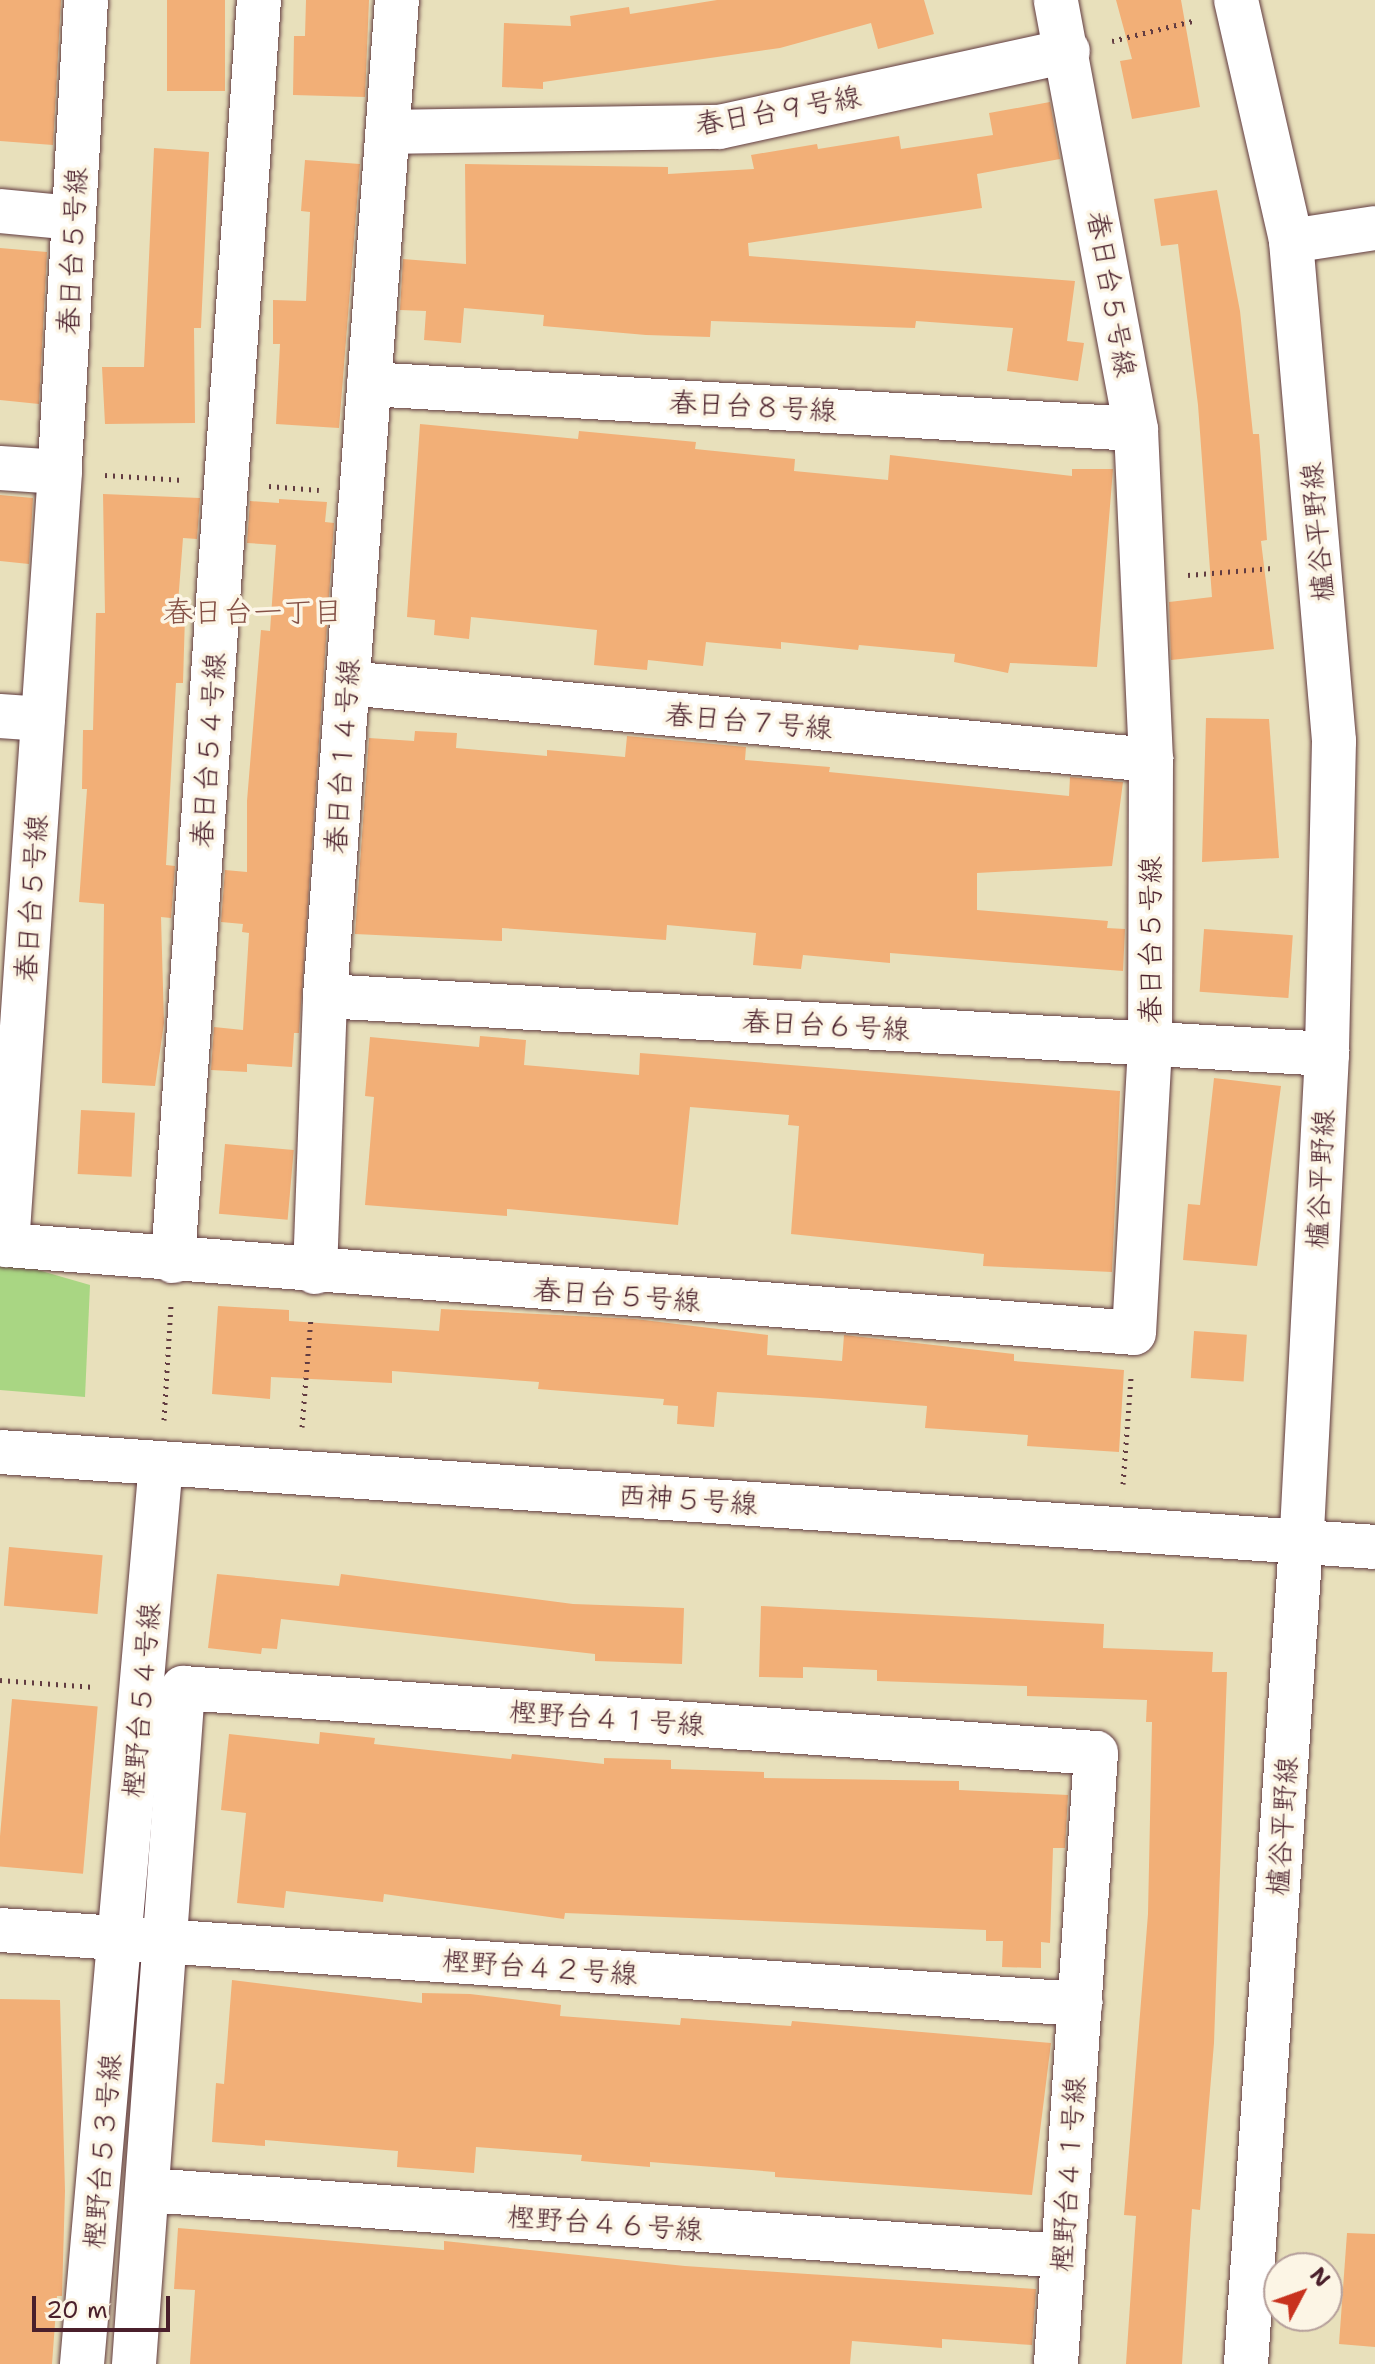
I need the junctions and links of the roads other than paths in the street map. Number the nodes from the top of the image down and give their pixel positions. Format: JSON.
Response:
{"nodes":[{"id":1,"x":86,"y":0,"type":"edge"},
{"id":2,"x":259,"y":0,"type":"edge"},
{"id":3,"x":397,"y":0,"type":"edge"},
{"id":4,"x":1056,"y":0,"type":"edge"},
{"id":5,"x":1237,"y":5,"type":"edge"},
{"id":6,"x":1068,"y":51,"type":"junction"},
{"id":7,"x":388,"y":132,"type":"junction"},
{"id":8,"x":0,"y":211,"type":"edge"},
{"id":9,"x":74,"y":218,"type":"junction"},
{"id":10,"x":1375,"y":228,"type":"edge"},
{"id":11,"x":1291,"y":241,"type":"junction"},
{"id":12,"x":369,"y":384,"type":"junction"},
{"id":13,"x":1136,"y":429,"type":"junction"},
{"id":14,"x":0,"y":468,"type":"edge"},
{"id":15,"x":60,"y":472,"type":"junction"},
{"id":16,"x":348,"y":683,"type":"junction"},
{"id":17,"x":0,"y":716,"type":"edge"},
{"id":18,"x":43,"y":719,"type":"junction"},
{"id":19,"x":1151,"y":760,"type":"junction"},
{"id":20,"x":13,"y":970,"type":"edge"},
{"id":21,"x":325,"y":996,"type":"junction"},
{"id":22,"x":1150,"y":1044,"type":"junction"},
{"id":23,"x":1327,"y":1054,"type":"junction"},
{"id":24,"x":173,"y":1261,"type":"junction"},
{"id":25,"x":315,"y":1272,"type":"junction"},
{"id":26,"x":0,"y":1452,"type":"edge"},
{"id":27,"x":161,"y":1463,"type":"junction"},
{"id":28,"x":1301,"y":1542,"type":"junction"},
{"id":29,"x":1375,"y":1547,"type":"edge"},
{"id":30,"x":0,"y":1930,"type":"edge"},
{"id":31,"x":121,"y":1938,"type":"junction"},
{"id":32,"x":164,"y":1941,"type":"junction"},
{"id":33,"x":1080,"y":2004,"type":"junction"},
{"id":34,"x":147,"y":2190,"type":"junction"},
{"id":35,"x":1063,"y":2256,"type":"junction"},
{"id":36,"x":82,"y":2364,"type":"edge"},
{"id":37,"x":134,"y":2364,"type":"edge"},
{"id":38,"x":1056,"y":2364,"type":"edge"},
{"id":39,"x":1246,"y":2364,"type":"edge"}],
"edges":[{"from":1,"to":9,"type":"street","name":"春日台５号線"},
{"from":2,"to":24,"type":"street","name":"春日台５４号線"},
{"from":3,"to":7,"type":"street","name":"春日台１４号線"},
{"from":4,"to":6,"type":"street","name":"春日台５号線"},
{"from":5,"to":11,"type":"street","name":"櫨谷平野線"},
{"from":6,"to":7,"type":"street","name":"春日台９号線"},
{"from":6,"to":13,"type":"street","name":"春日台５号線"},
{"from":7,"to":12,"type":"street","name":"春日台１４号線"},
{"from":8,"to":9,"type":"street"},
{"from":9,"to":15,"type":"street","name":"春日台５号線"},
{"from":10,"to":11,"type":"street"},
{"from":11,"to":23,"type":"street","name":"櫨谷平野線"},
{"from":12,"to":13,"type":"street","name":"春日台８号線"},
{"from":12,"to":16,"type":"street","name":"春日台１４号線"},
{"from":13,"to":19,"type":"street","name":"春日台５号線"},
{"from":14,"to":15,"type":"street"},
{"from":15,"to":18,"type":"street","name":"春日台５号線"},
{"from":16,"to":19,"type":"street","name":"春日台７号線"},
{"from":16,"to":21,"type":"street","name":"春日台１４号線"},
{"from":17,"to":18,"type":"street"},
{"from":18,"to":20,"type":"street","name":"春日台５号線"},
{"from":19,"to":22,"type":"street","name":"春日台５号線"},
{"from":20,"to":24,"type":"street","name":"春日台５号線"},
{"from":21,"to":22,"type":"street","name":"春日台６号線"},
{"from":21,"to":25,"type":"street","name":"春日台１４号線"},
{"from":22,"to":23,"type":"street","name":"春日台６号線"},
{"from":22,"to":25,"type":"street","name":"春日台５号線"},
{"from":23,"to":28,"type":"street","name":"櫨谷平野線"},
{"from":24,"to":25,"type":"street","name":"春日台５号線"},
{"from":26,"to":27,"type":"street","name":"西神５号線"},
{"from":27,"to":28,"type":"street","name":"西神５号線"},
{"from":27,"to":31,"type":"street","name":"樫野台５４号線"},
{"from":28,"to":29,"type":"street","name":"西神５号線"},
{"from":28,"to":39,"type":"street","name":"櫨谷平野線"},
{"from":30,"to":31,"type":"street","name":"樫野台４２号線"},
{"from":31,"to":32,"type":"street","name":"樫野台４２号線"},
{"from":31,"to":36,"type":"street","name":"樫野台５３号線"},
{"from":32,"to":33,"type":"street","name":"樫野台４２号線"},
{"from":32,"to":33,"type":"street","name":"樫野台４１号線"},
{"from":32,"to":34,"type":"street","name":"樫野台４１号線"},
{"from":33,"to":35,"type":"street","name":"樫野台４１号線"},
{"from":34,"to":35,"type":"street","name":"樫野台４６号線"},
{"from":34,"to":37,"type":"street","name":"樫野台４１号線"},
{"from":35,"to":38,"type":"street","name":"樫野台４１号線"}]}
